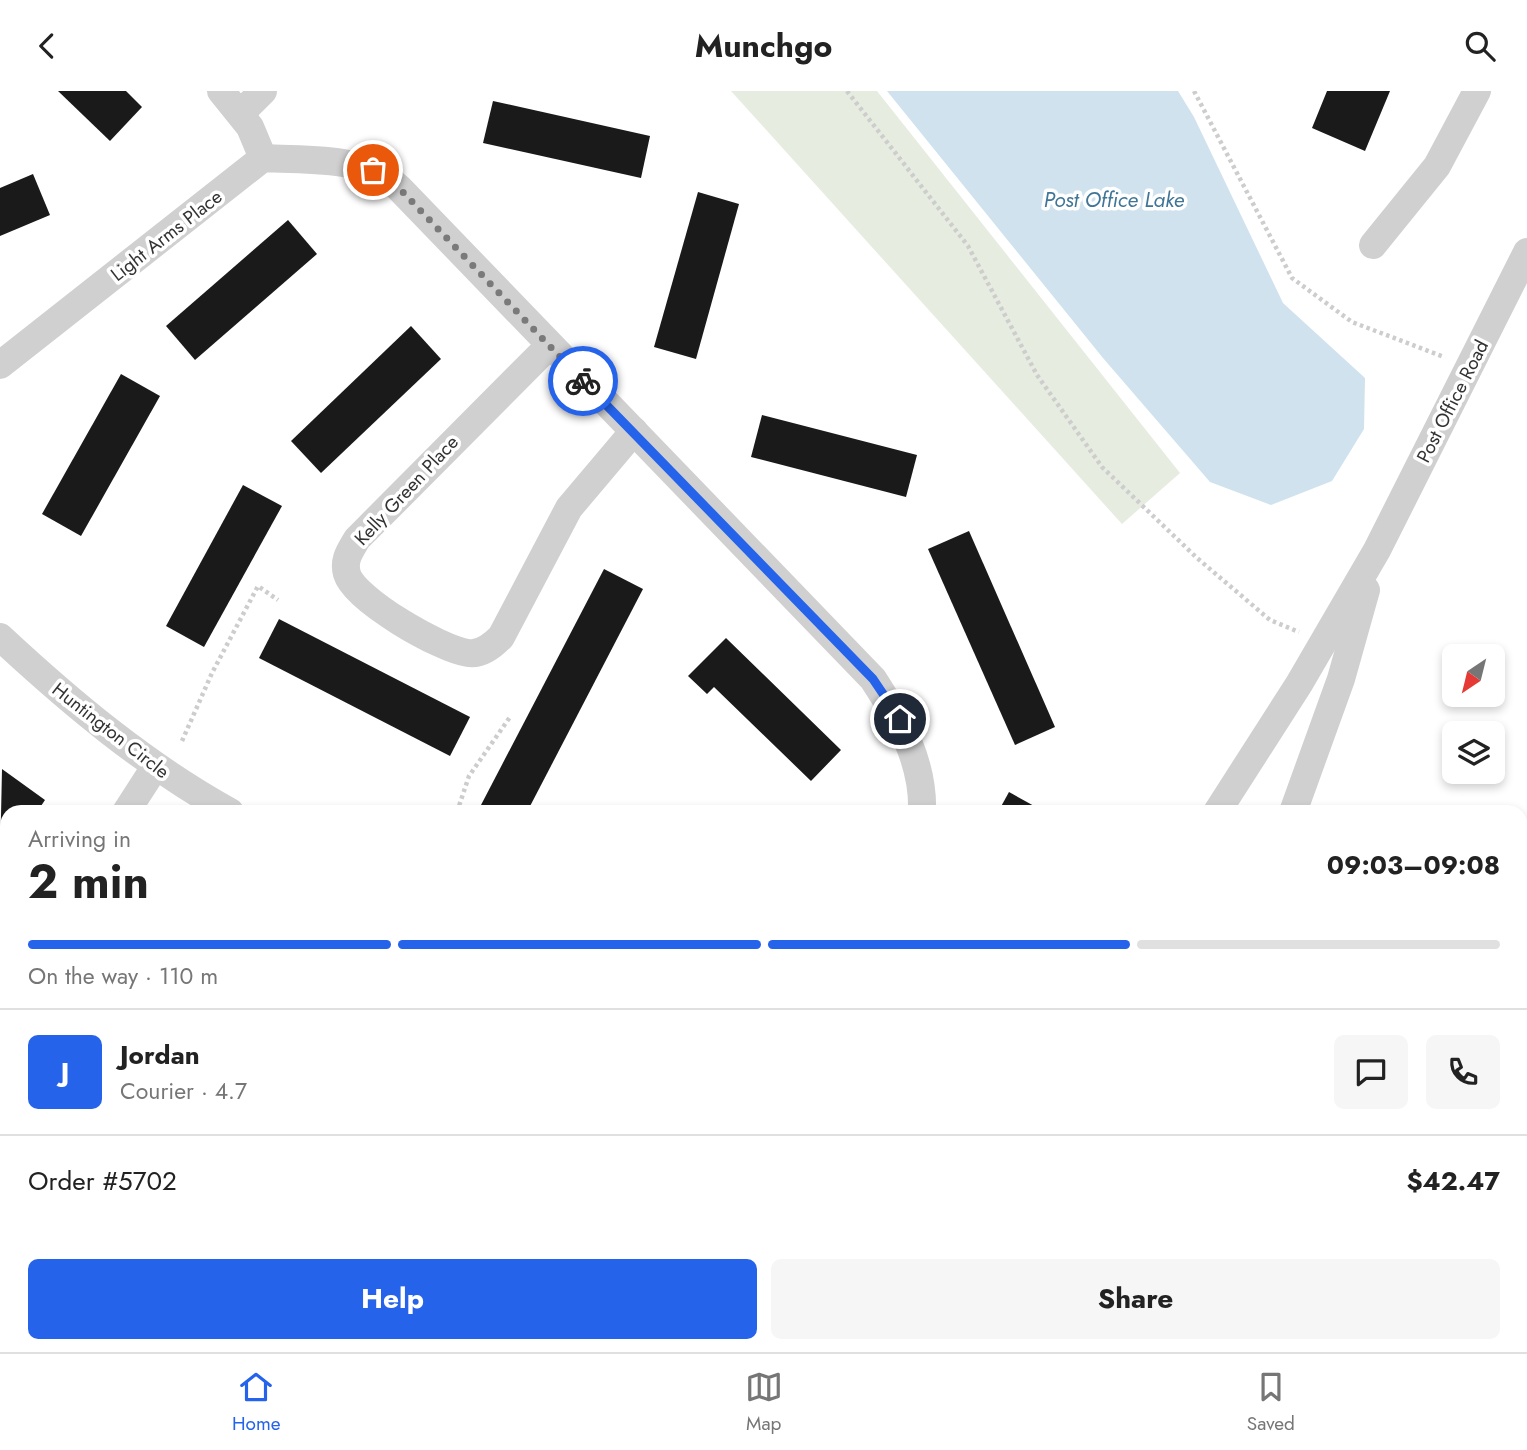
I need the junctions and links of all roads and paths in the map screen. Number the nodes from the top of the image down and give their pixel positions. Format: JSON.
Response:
{"nodes":[{"id":1,"x":220,"y":91,"type":"edge"},
{"id":2,"x":263,"y":91,"type":"edge"},
{"id":3,"x":847,"y":91,"type":"edge"},
{"id":4,"x":1194,"y":91,"type":"edge"},
{"id":5,"x":1477,"y":91,"type":"edge"},
{"id":6,"x":241,"y":113,"type":"junction"},
{"id":7,"x":263,"y":158,"type":"junction"},
{"id":8,"x":1373,"y":245,"type":"dead end"},
{"id":9,"x":1527,"y":252,"type":"edge"},
{"id":10,"x":549,"y":346,"type":"junction"},
{"id":11,"x":1450,"y":359,"type":"dead end"},
{"id":12,"x":0,"y":365,"type":"edge"},
{"id":13,"x":634,"y":431,"type":"junction"},
{"id":14,"x":1377,"y":550,"type":"junction"},
{"id":15,"x":278,"y":600,"type":"dead end"},
{"id":16,"x":1304,"y":632,"type":"dead end"},
{"id":17,"x":0,"y":637,"type":"edge"},
{"id":18,"x":510,"y":717,"type":"dead end"},
{"id":19,"x":182,"y":741,"type":"dead end"},
{"id":20,"x":155,"y":767,"type":"junction"},
{"id":21,"x":131,"y":805,"type":"edge"},
{"id":22,"x":218,"y":805,"type":"edge"},
{"id":23,"x":459,"y":805,"type":"edge"},
{"id":24,"x":921,"y":805,"type":"edge"},
{"id":25,"x":1221,"y":805,"type":"edge"},
{"id":26,"x":1296,"y":805,"type":"edge"}],
"edges":[{"from":1,"to":6,"type":"street"},
{"from":2,"to":6,"type":"street"},
{"from":3,"to":16,"type":"path"},
{"from":4,"to":11,"type":"path"},
{"from":5,"to":8,"type":"street"},
{"from":6,"to":7,"type":"street"},
{"from":7,"to":10,"type":"street"},
{"from":7,"to":12,"type":"street","name":"Light Arms Place"},
{"from":9,"to":14,"type":"street","name":"Post Office Road"},
{"from":10,"to":13,"type":"street"},
{"from":10,"to":13,"type":"street","name":"Kelly Green Place"},
{"from":13,"to":24,"type":"street"},
{"from":14,"to":25,"type":"street","name":"Post Office Road"},
{"from":14,"to":26,"type":"street","name":"Post Office Road"},
{"from":15,"to":19,"type":"path"},
{"from":17,"to":20,"type":"street","name":"Huntington Circle"},
{"from":18,"to":23,"type":"path"},
{"from":20,"to":21,"type":"street"},
{"from":20,"to":22,"type":"street","name":"Huntington Circle"}]}
